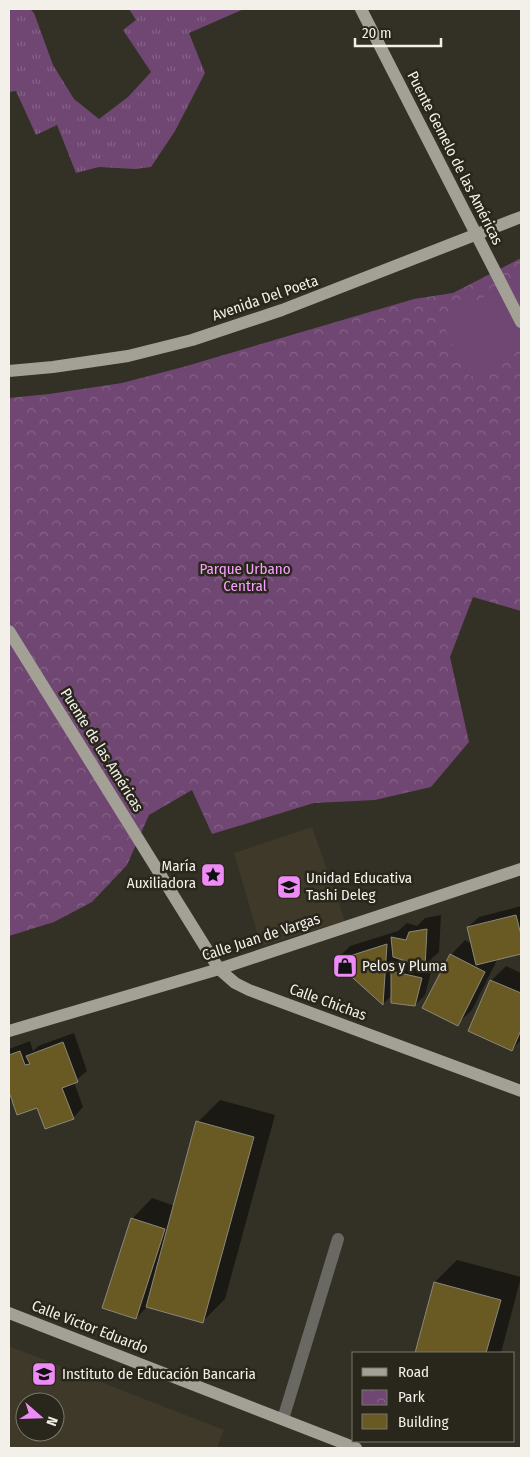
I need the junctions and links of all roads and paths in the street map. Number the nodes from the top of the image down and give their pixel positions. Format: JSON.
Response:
{"nodes":[{"id":1,"x":361,"y":9,"type":"edge"},
{"id":2,"x":521,"y":217,"type":"edge"},
{"id":3,"x":521,"y":322,"type":"edge"},
{"id":4,"x":9,"y":372,"type":"edge"},
{"id":5,"x":9,"y":631,"type":"edge"},
{"id":6,"x":521,"y":868,"type":"edge"},
{"id":7,"x":167,"y":887,"type":"joint"},
{"id":8,"x":219,"y":968,"type":"junction"},
{"id":9,"x":9,"y":1031,"type":"edge"},
{"id":10,"x":521,"y":1091,"type":"edge"},
{"id":11,"x":338,"y":1239,"type":"dead end"},
{"id":12,"x":9,"y":1313,"type":"edge"},
{"id":13,"x":283,"y":1419,"type":"junction"},
{"id":14,"x":356,"y":1448,"type":"edge"}],
"edges":[{"from":1,"to":3,"type":"main road","name":"Puente Gemelo de las Américas","bridge":true},
{"from":2,"to":4,"type":"main road","name":"Avenida Del Poeta"},
{"from":5,"to":7,"type":"main road","name":"Puente de las Américas"},
{"from":6,"to":8,"type":"main road","name":"Calle Juan de Vargas"},
{"from":7,"to":8,"type":"main road","name":"Calle Chichas"},
{"from":8,"to":9,"type":"main road","name":"Calle Juan de Vargas"},
{"from":8,"to":10,"type":"main road","name":"Calle Chichas"},
{"from":11,"to":13,"type":"lane"},
{"from":12,"to":13,"type":"main road","name":"Calle Victor Eduardo"},
{"from":13,"to":14,"type":"main road","name":"Calle Victor Eduardo"}]}
